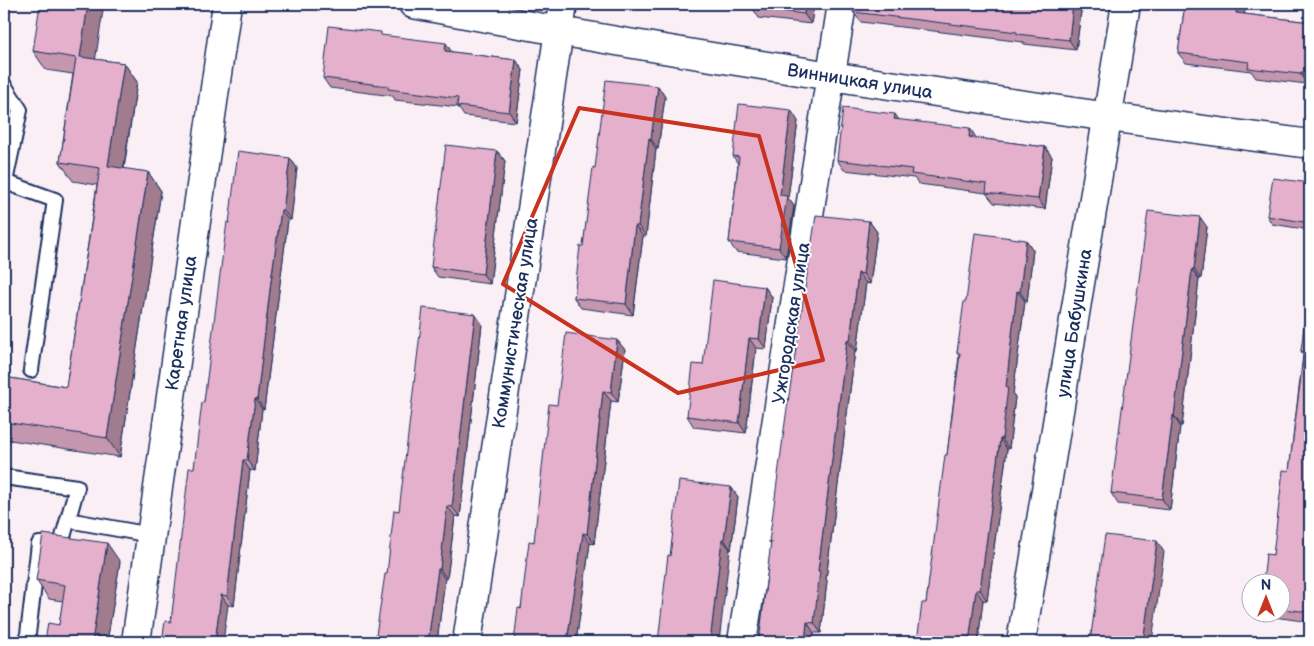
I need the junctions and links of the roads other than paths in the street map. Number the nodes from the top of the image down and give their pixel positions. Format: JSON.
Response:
{"nodes":[{"id":1,"x":227,"y":4,"type":"edge"},
{"id":2,"x":413,"y":4,"type":"edge"},
{"id":3,"x":563,"y":4,"type":"edge"},
{"id":4,"x":842,"y":4,"type":"edge"},
{"id":5,"x":1126,"y":4,"type":"edge"},
{"id":6,"x":558,"y":32,"type":"junction"},
{"id":7,"x":829,"y":77,"type":"junction"},
{"id":8,"x":4,"y":85,"type":"edge"},
{"id":9,"x":1108,"y":118,"type":"junction"},
{"id":10,"x":1310,"y":144,"type":"edge"},
{"id":11,"x":31,"y":370,"type":"dead end"},
{"id":12,"x":4,"y":477,"type":"edge"},
{"id":13,"x":68,"y":520,"type":"junction"},
{"id":14,"x":151,"y":535,"type":"junction"},
{"id":15,"x":27,"y":642,"type":"edge"},
{"id":16,"x":136,"y":642,"type":"edge"},
{"id":17,"x":467,"y":642,"type":"edge"},
{"id":18,"x":742,"y":642,"type":"edge"},
{"id":19,"x":1021,"y":642,"type":"edge"}],
"edges":[{"from":1,"to":14,"type":"street","name":"Каретная улица"},
{"from":2,"to":6,"type":"street","name":"Винницкая улица"},
{"from":3,"to":6,"type":"street","name":"Коммунистическая улица"},
{"from":4,"to":7,"type":"street","name":"Ужгородская улица"},
{"from":5,"to":9,"type":"street","name":"улица Бабушкина"},
{"from":6,"to":7,"type":"street","name":"Винницкая улица"},
{"from":6,"to":17,"type":"street","name":"Коммунистическая улица"},
{"from":7,"to":9,"type":"street","name":"Винницкая улица"},
{"from":7,"to":18,"type":"street","name":"Ужгородская улица"},
{"from":8,"to":11,"type":"lane"},
{"from":9,"to":10,"type":"street","name":"Винницкая улица"},
{"from":9,"to":19,"type":"street","name":"улица Бабушкина"},
{"from":12,"to":13,"type":"lane"},
{"from":13,"to":14,"type":"lane"},
{"from":13,"to":15,"type":"lane"},
{"from":14,"to":16,"type":"street","name":"Каретная улица"}]}
